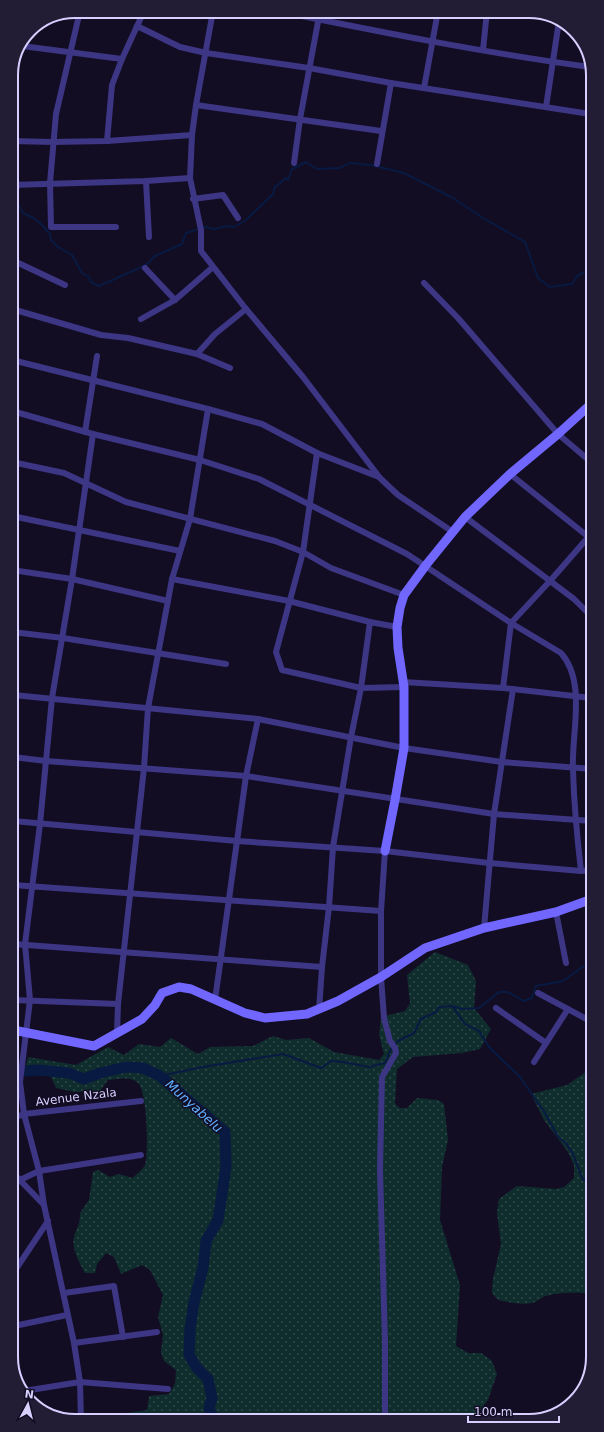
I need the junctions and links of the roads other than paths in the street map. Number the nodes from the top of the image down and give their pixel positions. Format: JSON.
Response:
{"nodes":[{"id":1,"x":78,"y":18,"type":"edge"},
{"id":2,"x":141,"y":18,"type":"edge"},
{"id":3,"x":212,"y":18,"type":"edge"},
{"id":4,"x":314,"y":18,"type":"edge"},
{"id":5,"x":437,"y":18,"type":"edge"},
{"id":6,"x":486,"y":18,"type":"edge"},
{"id":7,"x":319,"y":19,"type":"junction"},
{"id":8,"x":137,"y":26,"type":"junction"},
{"id":9,"x":557,"y":26,"type":"edge"},
{"id":10,"x":433,"y":42,"type":"junction"},
{"id":11,"x":26,"y":46,"type":"edge"},
{"id":12,"x":483,"y":50,"type":"junction"},
{"id":13,"x":70,"y":52,"type":"junction"},
{"id":14,"x":206,"y":53,"type":"junction"},
{"id":15,"x":122,"y":59,"type":"junction"},
{"id":16,"x":553,"y":62,"type":"junction"},
{"id":17,"x":586,"y":66,"type":"edge"},
{"id":18,"x":309,"y":68,"type":"junction"},
{"id":19,"x":391,"y":83,"type":"junction"},
{"id":20,"x":424,"y":88,"type":"junction"},
{"id":21,"x":196,"y":106,"type":"junction"},
{"id":22,"x":546,"y":107,"type":"junction"},
{"id":23,"x":586,"y":113,"type":"edge"},
{"id":24,"x":300,"y":119,"type":"junction"},
{"id":25,"x":382,"y":131,"type":"junction"},
{"id":26,"x":192,"y":134,"type":"junction"},
{"id":27,"x":18,"y":141,"type":"edge"},
{"id":28,"x":107,"y":141,"type":"junction"},
{"id":29,"x":53,"y":142,"type":"junction"},
{"id":30,"x":294,"y":163,"type":"dead end"},
{"id":31,"x":376,"y":164,"type":"dead end"},
{"id":32,"x":190,"y":178,"type":"junction"},
{"id":33,"x":146,"y":181,"type":"junction"},
{"id":34,"x":18,"y":184,"type":"edge"},
{"id":35,"x":50,"y":184,"type":"junction"},
{"id":36,"x":193,"y":199,"type":"junction"},
{"id":37,"x":238,"y":218,"type":"dead end"},
{"id":38,"x":116,"y":226,"type":"dead end"},
{"id":39,"x":149,"y":237,"type":"dead end"},
{"id":40,"x":18,"y":263,"type":"edge"},
{"id":41,"x":213,"y":267,"type":"junction"},
{"id":42,"x":145,"y":268,"type":"dead end"},
{"id":43,"x":424,"y":283,"type":"dead end"},
{"id":44,"x":66,"y":285,"type":"dead end"},
{"id":45,"x":175,"y":300,"type":"junction"},
{"id":46,"x":246,"y":309,"type":"junction"},
{"id":47,"x":18,"y":311,"type":"edge"},
{"id":48,"x":140,"y":319,"type":"dead end"},
{"id":49,"x":197,"y":354,"type":"junction"},
{"id":50,"x":97,"y":356,"type":"dead end"},
{"id":51,"x":18,"y":362,"type":"edge"},
{"id":52,"x":230,"y":368,"type":"dead end"},
{"id":53,"x":93,"y":381,"type":"junction"},
{"id":54,"x":208,"y":409,"type":"junction"},
{"id":55,"x":586,"y":409,"type":"edge"},
{"id":56,"x":18,"y":413,"type":"edge"},
{"id":57,"x":85,"y":432,"type":"junction"},
{"id":58,"x":93,"y":434,"type":"junction"},
{"id":59,"x":558,"y":434,"type":"junction"},
{"id":60,"x":317,"y":453,"type":"junction"},
{"id":61,"x":586,"y":458,"type":"edge"},
{"id":62,"x":200,"y":460,"type":"junction"},
{"id":63,"x":18,"y":463,"type":"edge"},
{"id":64,"x":510,"y":474,"type":"junction"},
{"id":65,"x":380,"y":478,"type":"junction"},
{"id":66,"x":87,"y":483,"type":"junction"},
{"id":67,"x":310,"y":504,"type":"junction"},
{"id":68,"x":18,"y":517,"type":"edge"},
{"id":69,"x":465,"y":517,"type":"junction"},
{"id":70,"x":190,"y":519,"type":"junction"},
{"id":71,"x":80,"y":530,"type":"junction"},
{"id":72,"x":453,"y":532,"type":"junction"},
{"id":73,"x":586,"y":534,"type":"edge"},
{"id":74,"x":586,"y":541,"type":"edge"},
{"id":75,"x":180,"y":551,"type":"junction"},
{"id":76,"x":303,"y":552,"type":"junction"},
{"id":77,"x":426,"y":565,"type":"junction"},
{"id":78,"x":18,"y":571,"type":"edge"},
{"id":79,"x":72,"y":579,"type":"junction"},
{"id":80,"x":172,"y":579,"type":"junction"},
{"id":81,"x":550,"y":581,"type":"junction"},
{"id":82,"x":404,"y":595,"type":"junction"},
{"id":83,"x":168,"y":601,"type":"junction"},
{"id":84,"x":289,"y":602,"type":"junction"},
{"id":85,"x":586,"y":611,"type":"edge"},
{"id":86,"x":370,"y":622,"type":"junction"},
{"id":87,"x":511,"y":623,"type":"junction"},
{"id":88,"x":397,"y":627,"type":"junction"},
{"id":89,"x":18,"y":633,"type":"edge"},
{"id":90,"x":63,"y":638,"type":"junction"},
{"id":91,"x":157,"y":654,"type":"junction"},
{"id":92,"x":226,"y":664,"type":"dead end"},
{"id":93,"x":404,"y":685,"type":"junction"},
{"id":94,"x":361,"y":688,"type":"junction"},
{"id":95,"x":503,"y":688,"type":"junction"},
{"id":96,"x":513,"y":689,"type":"junction"},
{"id":97,"x":18,"y":695,"type":"edge"},
{"id":98,"x":576,"y":697,"type":"junction"},
{"id":99,"x":52,"y":698,"type":"junction"},
{"id":100,"x":586,"y":698,"type":"edge"},
{"id":101,"x":148,"y":708,"type":"junction"},
{"id":102,"x":258,"y":719,"type":"junction"},
{"id":103,"x":351,"y":737,"type":"junction"},
{"id":104,"x":404,"y":748,"type":"junction"},
{"id":105,"x":18,"y":758,"type":"edge"},
{"id":106,"x":46,"y":761,"type":"junction"},
{"id":107,"x":502,"y":762,"type":"junction"},
{"id":108,"x":572,"y":767,"type":"junction"},
{"id":109,"x":144,"y":768,"type":"junction"},
{"id":110,"x":586,"y":768,"type":"edge"},
{"id":111,"x":246,"y":776,"type":"junction"},
{"id":112,"x":342,"y":791,"type":"junction"},
{"id":113,"x":395,"y":800,"type":"junction"},
{"id":114,"x":494,"y":814,"type":"junction"},
{"id":115,"x":575,"y":820,"type":"junction"},
{"id":116,"x":586,"y":821,"type":"edge"},
{"id":117,"x":18,"y":822,"type":"edge"},
{"id":118,"x":40,"y":824,"type":"junction"},
{"id":119,"x":136,"y":831,"type":"junction"},
{"id":120,"x":237,"y":841,"type":"junction"},
{"id":121,"x":333,"y":847,"type":"junction"},
{"id":122,"x":385,"y":851,"type":"junction"},
{"id":123,"x":490,"y":862,"type":"junction"},
{"id":124,"x":581,"y":871,"type":"junction"},
{"id":125,"x":586,"y":871,"type":"edge"},
{"id":126,"x":18,"y":886,"type":"edge"},
{"id":127,"x":32,"y":887,"type":"junction"},
{"id":128,"x":130,"y":894,"type":"junction"},
{"id":129,"x":229,"y":901,"type":"junction"},
{"id":130,"x":586,"y":901,"type":"edge"},
{"id":131,"x":329,"y":907,"type":"junction"},
{"id":132,"x":381,"y":911,"type":"junction"},
{"id":133,"x":556,"y":912,"type":"junction"},
{"id":134,"x":484,"y":928,"type":"junction"},
{"id":135,"x":18,"y":944,"type":"edge"},
{"id":136,"x":25,"y":944,"type":"junction"},
{"id":137,"x":123,"y":952,"type":"junction"},
{"id":138,"x":220,"y":959,"type":"junction"},
{"id":139,"x":566,"y":963,"type":"dead end"},
{"id":140,"x":322,"y":967,"type":"junction"},
{"id":141,"x":381,"y":977,"type":"junction"},
{"id":142,"x":538,"y":993,"type":"dead end"},
{"id":143,"x":18,"y":1000,"type":"edge"},
{"id":144,"x":30,"y":1000,"type":"junction"},
{"id":145,"x":215,"y":1000,"type":"junction"},
{"id":146,"x":118,"y":1004,"type":"junction"},
{"id":147,"x":496,"y":1008,"type":"dead end"},
{"id":148,"x":568,"y":1009,"type":"junction"},
{"id":149,"x":319,"y":1010,"type":"junction"},
{"id":150,"x":586,"y":1019,"type":"edge"},
{"id":151,"x":18,"y":1031,"type":"edge"},
{"id":152,"x":26,"y":1032,"type":"junction"},
{"id":153,"x":117,"y":1034,"type":"junction"},
{"id":154,"x":546,"y":1043,"type":"junction"},
{"id":155,"x":534,"y":1062,"type":"dead end"},
{"id":156,"x":141,"y":1101,"type":"dead end"},
{"id":157,"x":24,"y":1114,"type":"junction"},
{"id":158,"x":18,"y":1116,"type":"edge"},
{"id":159,"x":141,"y":1155,"type":"dead end"},
{"id":160,"x":39,"y":1171,"type":"junction"},
{"id":161,"x":20,"y":1180,"type":"joint"},
{"id":162,"x":44,"y":1205,"type":"junction"},
{"id":163,"x":48,"y":1221,"type":"junction"},
{"id":164,"x":18,"y":1265,"type":"edge"},
{"id":165,"x":64,"y":1293,"type":"junction"},
{"id":166,"x":67,"y":1315,"type":"junction"},
{"id":167,"x":18,"y":1325,"type":"edge"},
{"id":168,"x":157,"y":1332,"type":"dead end"},
{"id":169,"x":123,"y":1336,"type":"junction"},
{"id":170,"x":74,"y":1343,"type":"junction"},
{"id":171,"x":80,"y":1382,"type":"junction"},
{"id":172,"x":48,"y":1387,"type":"edge"},
{"id":173,"x":168,"y":1389,"type":"dead end"},
{"id":174,"x":81,"y":1414,"type":"edge"},
{"id":175,"x":384,"y":1414,"type":"edge"}],
"edges":[{"from":1,"to":13,"type":"street"},
{"from":2,"to":8,"type":"street"},
{"from":3,"to":14,"type":"street"},
{"from":4,"to":7,"type":"street"},
{"from":5,"to":10,"type":"street"},
{"from":6,"to":12,"type":"street"},
{"from":7,"to":10,"type":"street"},
{"from":7,"to":18,"type":"street"},
{"from":8,"to":14,"type":"street"},
{"from":8,"to":15,"type":"street"},
{"from":9,"to":16,"type":"street"},
{"from":10,"to":12,"type":"street"},
{"from":10,"to":20,"type":"street"},
{"from":11,"to":13,"type":"street"},
{"from":12,"to":16,"type":"street"},
{"from":13,"to":15,"type":"street"},
{"from":13,"to":29,"type":"street"},
{"from":14,"to":18,"type":"street"},
{"from":14,"to":21,"type":"street"},
{"from":15,"to":28,"type":"street"},
{"from":16,"to":17,"type":"street"},
{"from":16,"to":22,"type":"street"},
{"from":18,"to":19,"type":"street"},
{"from":18,"to":24,"type":"street"},
{"from":19,"to":20,"type":"street"},
{"from":19,"to":25,"type":"street"},
{"from":20,"to":22,"type":"street"},
{"from":21,"to":24,"type":"street"},
{"from":21,"to":26,"type":"street"},
{"from":22,"to":23,"type":"street"},
{"from":24,"to":25,"type":"street"},
{"from":24,"to":30,"type":"street"},
{"from":25,"to":31,"type":"street"},
{"from":26,"to":28,"type":"street"},
{"from":26,"to":32,"type":"street"},
{"from":27,"to":29,"type":"street"},
{"from":28,"to":29,"type":"street"},
{"from":29,"to":35,"type":"street"},
{"from":32,"to":33,"type":"street"},
{"from":32,"to":36,"type":"street"},
{"from":33,"to":35,"type":"street"},
{"from":33,"to":39,"type":"street"},
{"from":34,"to":35,"type":"street"},
{"from":35,"to":38,"type":"street"},
{"from":36,"to":37,"type":"street"},
{"from":36,"to":41,"type":"street"},
{"from":40,"to":44,"type":"street"},
{"from":41,"to":45,"type":"street"},
{"from":41,"to":46,"type":"street"},
{"from":42,"to":45,"type":"street"},
{"from":43,"to":59,"type":"street"},
{"from":45,"to":48,"type":"street"},
{"from":46,"to":49,"type":"street"},
{"from":46,"to":65,"type":"street"},
{"from":47,"to":49,"type":"street"},
{"from":49,"to":52,"type":"street"},
{"from":50,"to":53,"type":"street"},
{"from":51,"to":53,"type":"street"},
{"from":53,"to":54,"type":"street"},
{"from":53,"to":57,"type":"street"},
{"from":54,"to":60,"type":"street"},
{"from":54,"to":62,"type":"street"},
{"from":55,"to":59,"type":"street"},
{"from":56,"to":57,"type":"street"},
{"from":57,"to":58,"type":"street"},
{"from":58,"to":62,"type":"street"},
{"from":58,"to":66,"type":"street"},
{"from":59,"to":61,"type":"street"},
{"from":59,"to":64,"type":"street"},
{"from":60,"to":65,"type":"street"},
{"from":60,"to":67,"type":"street"},
{"from":62,"to":67,"type":"street"},
{"from":62,"to":70,"type":"street"},
{"from":63,"to":66,"type":"street"},
{"from":64,"to":69,"type":"street"},
{"from":64,"to":73,"type":"street"},
{"from":65,"to":72,"type":"street"},
{"from":66,"to":70,"type":"street"},
{"from":66,"to":71,"type":"street"},
{"from":67,"to":76,"type":"street"},
{"from":67,"to":77,"type":"street"},
{"from":68,"to":71,"type":"street"},
{"from":69,"to":72,"type":"street"},
{"from":69,"to":81,"type":"street"},
{"from":70,"to":75,"type":"street"},
{"from":70,"to":76,"type":"street"},
{"from":71,"to":75,"type":"street"},
{"from":71,"to":79,"type":"street"},
{"from":72,"to":77,"type":"street"},
{"from":74,"to":81,"type":"street"},
{"from":75,"to":80,"type":"street"},
{"from":76,"to":82,"type":"street"},
{"from":76,"to":84,"type":"street"},
{"from":77,"to":82,"type":"street"},
{"from":77,"to":87,"type":"street"},
{"from":78,"to":79,"type":"street"},
{"from":79,"to":83,"type":"street"},
{"from":79,"to":90,"type":"street"},
{"from":80,"to":83,"type":"street"},
{"from":80,"to":84,"type":"street"},
{"from":81,"to":85,"type":"street"},
{"from":81,"to":87,"type":"street"},
{"from":82,"to":88,"type":"street"},
{"from":83,"to":91,"type":"street"},
{"from":84,"to":86,"type":"street"},
{"from":84,"to":94,"type":"street"},
{"from":86,"to":88,"type":"street"},
{"from":86,"to":94,"type":"street"},
{"from":87,"to":95,"type":"street"},
{"from":87,"to":98,"type":"street"},
{"from":88,"to":93,"type":"street"},
{"from":89,"to":90,"type":"street"},
{"from":90,"to":91,"type":"street"},
{"from":90,"to":99,"type":"street"},
{"from":91,"to":92,"type":"street"},
{"from":91,"to":101,"type":"street"},
{"from":93,"to":94,"type":"street"},
{"from":93,"to":95,"type":"street"},
{"from":93,"to":104,"type":"street"},
{"from":94,"to":103,"type":"street"},
{"from":95,"to":96,"type":"street"},
{"from":96,"to":98,"type":"street"},
{"from":96,"to":107,"type":"street"},
{"from":97,"to":99,"type":"street"},
{"from":98,"to":100,"type":"street"},
{"from":98,"to":108,"type":"street"},
{"from":99,"to":101,"type":"street"},
{"from":99,"to":106,"type":"street"},
{"from":101,"to":102,"type":"street"},
{"from":101,"to":109,"type":"street"},
{"from":102,"to":103,"type":"street"},
{"from":102,"to":111,"type":"street"},
{"from":103,"to":104,"type":"street"},
{"from":103,"to":112,"type":"street"},
{"from":104,"to":107,"type":"street"},
{"from":104,"to":113,"type":"street"},
{"from":105,"to":106,"type":"street"},
{"from":106,"to":109,"type":"street"},
{"from":106,"to":118,"type":"street"},
{"from":107,"to":108,"type":"street"},
{"from":107,"to":114,"type":"street"},
{"from":108,"to":110,"type":"street"},
{"from":108,"to":115,"type":"street"},
{"from":109,"to":111,"type":"street"},
{"from":109,"to":119,"type":"street"},
{"from":111,"to":112,"type":"street"},
{"from":111,"to":120,"type":"street"},
{"from":112,"to":113,"type":"street"},
{"from":112,"to":121,"type":"street"},
{"from":113,"to":114,"type":"street"},
{"from":113,"to":122,"type":"street"},
{"from":114,"to":115,"type":"street"},
{"from":114,"to":123,"type":"street"},
{"from":115,"to":116,"type":"street"},
{"from":115,"to":124,"type":"street"},
{"from":117,"to":118,"type":"street"},
{"from":118,"to":119,"type":"street"},
{"from":118,"to":127,"type":"street"},
{"from":119,"to":120,"type":"street"},
{"from":119,"to":128,"type":"street"},
{"from":120,"to":121,"type":"street"},
{"from":120,"to":129,"type":"street"},
{"from":121,"to":122,"type":"street"},
{"from":121,"to":131,"type":"street"},
{"from":122,"to":123,"type":"street"},
{"from":122,"to":132,"type":"street"},
{"from":123,"to":124,"type":"street"},
{"from":123,"to":134,"type":"street"},
{"from":124,"to":125,"type":"street"},
{"from":126,"to":127,"type":"street"},
{"from":127,"to":128,"type":"street"},
{"from":127,"to":136,"type":"street"},
{"from":128,"to":129,"type":"street"},
{"from":128,"to":137,"type":"street"},
{"from":129,"to":131,"type":"street"},
{"from":129,"to":138,"type":"street"},
{"from":130,"to":133,"type":"street"},
{"from":131,"to":132,"type":"street"},
{"from":131,"to":140,"type":"street"},
{"from":132,"to":141,"type":"street"},
{"from":133,"to":134,"type":"street"},
{"from":133,"to":139,"type":"street"},
{"from":134,"to":141,"type":"street"},
{"from":135,"to":136,"type":"street"},
{"from":136,"to":137,"type":"street"},
{"from":136,"to":144,"type":"street"},
{"from":137,"to":138,"type":"street"},
{"from":137,"to":146,"type":"street"},
{"from":138,"to":140,"type":"street"},
{"from":138,"to":145,"type":"street"},
{"from":140,"to":149,"type":"street"},
{"from":141,"to":149,"type":"street"},
{"from":141,"to":175,"type":"street"},
{"from":142,"to":148,"type":"street"},
{"from":143,"to":144,"type":"street"},
{"from":144,"to":146,"type":"street"},
{"from":144,"to":152,"type":"street"},
{"from":145,"to":149,"type":"street"},
{"from":145,"to":153,"type":"street"},
{"from":146,"to":153,"type":"street"},
{"from":147,"to":154,"type":"street"},
{"from":148,"to":150,"type":"street"},
{"from":148,"to":154,"type":"street"},
{"from":151,"to":152,"type":"street"},
{"from":152,"to":153,"type":"street"},
{"from":152,"to":157,"type":"street"},
{"from":154,"to":155,"type":"street"},
{"from":156,"to":157,"type":"street","name":"Avenue Nzala"},
{"from":157,"to":158,"type":"street","name":"Avenue Nzala"},
{"from":157,"to":160,"type":"street"},
{"from":159,"to":160,"type":"street"},
{"from":160,"to":161,"type":"street"},
{"from":160,"to":162,"type":"street"},
{"from":161,"to":162,"type":"street"},
{"from":162,"to":163,"type":"street"},
{"from":163,"to":164,"type":"street"},
{"from":163,"to":165,"type":"street"},
{"from":165,"to":166,"type":"street"},
{"from":165,"to":169,"type":"street"},
{"from":166,"to":167,"type":"street"},
{"from":166,"to":170,"type":"street"},
{"from":168,"to":169,"type":"street"},
{"from":169,"to":170,"type":"street"},
{"from":170,"to":171,"type":"street"},
{"from":171,"to":172,"type":"street"},
{"from":171,"to":173,"type":"street"},
{"from":171,"to":174,"type":"street"}]}
